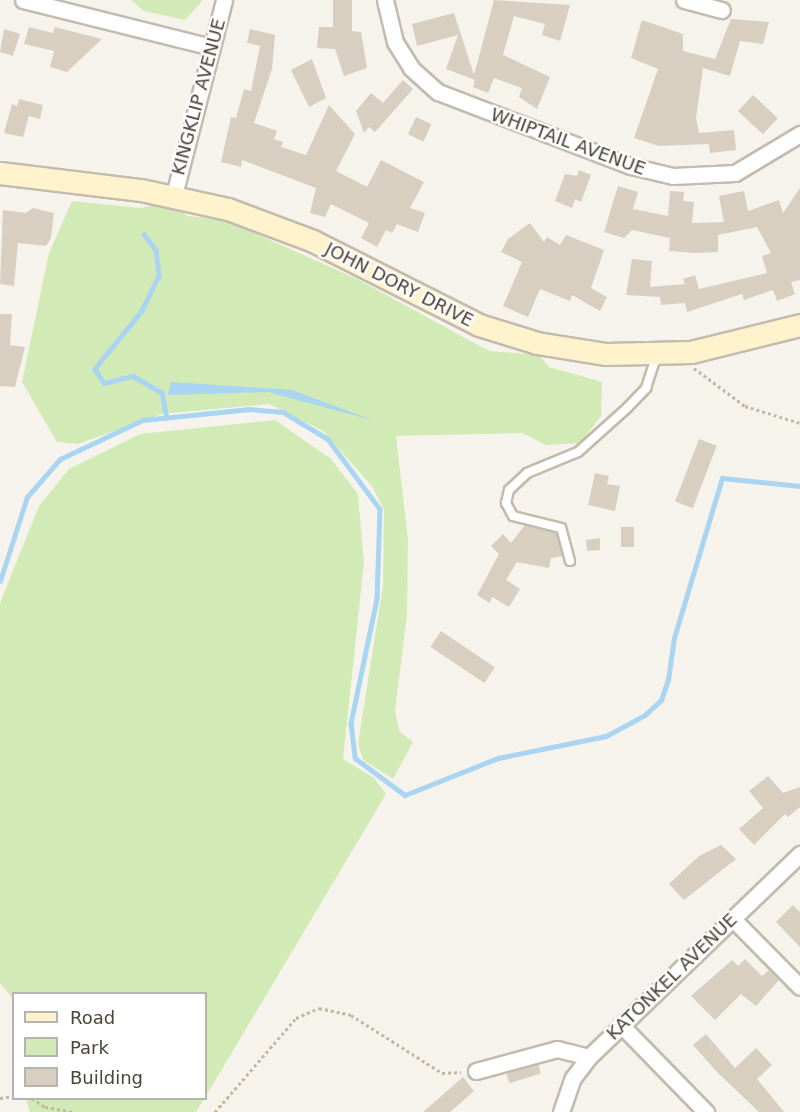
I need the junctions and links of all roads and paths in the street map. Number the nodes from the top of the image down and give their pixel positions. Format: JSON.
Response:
{"nodes":[{"id":1,"x":23,"y":0,"type":"edge"},
{"id":2,"x":224,"y":0,"type":"edge"},
{"id":3,"x":385,"y":0,"type":"edge"},
{"id":4,"x":684,"y":0,"type":"edge"},
{"id":5,"x":722,"y":10,"type":"dead end"},
{"id":6,"x":211,"y":48,"type":"junction"},
{"id":7,"x":800,"y":134,"type":"edge"},
{"id":8,"x":0,"y":172,"type":"edge"},
{"id":9,"x":174,"y":195,"type":"junction"},
{"id":10,"x":800,"y":325,"type":"edge"},
{"id":11,"x":663,"y":353,"type":"junction"},
{"id":12,"x":800,"y":423,"type":"edge"},
{"id":13,"x":570,"y":561,"type":"dead end"},
{"id":14,"x":800,"y":854,"type":"edge"},
{"id":15,"x":733,"y":919,"type":"junction"},
{"id":16,"x":800,"y":987,"type":"edge"},
{"id":17,"x":621,"y":1025,"type":"junction"},
{"id":18,"x":589,"y":1057,"type":"junction"},
{"id":19,"x":476,"y":1071,"type":"joint"},
{"id":20,"x":35,"y":1100,"type":"edge"},
{"id":21,"x":73,"y":1112,"type":"edge"},
{"id":22,"x":215,"y":1112,"type":"edge"},
{"id":23,"x":561,"y":1112,"type":"edge"},
{"id":24,"x":706,"y":1112,"type":"edge"}],
"edges":[{"from":1,"to":6,"type":"street"},
{"from":2,"to":6,"type":"street","name":"KINGKLIP AVENUE"},
{"from":3,"to":7,"type":"street","name":"WHIPTAIL AVENUE"},
{"from":4,"to":5,"type":"street"},
{"from":6,"to":9,"type":"street","name":"KINGKLIP AVENUE"},
{"from":8,"to":9,"type":"street","name":"JOHN DORY DRIVE"},
{"from":9,"to":11,"type":"street","name":"JOHN DORY DRIVE"},
{"from":10,"to":11,"type":"street","name":"JOHN DORY DRIVE"},
{"from":11,"to":12,"type":"path"},
{"from":11,"to":13,"type":"lane"},
{"from":14,"to":15,"type":"street","name":"KATONKEL AVENUE"},
{"from":15,"to":16,"type":"street"},
{"from":15,"to":17,"type":"street","name":"KATONKEL AVENUE"},
{"from":17,"to":18,"type":"street","name":"KATONKEL AVENUE"},
{"from":17,"to":24,"type":"street"},
{"from":18,"to":19,"type":"street"},
{"from":18,"to":23,"type":"street","name":"KATONKEL AVENUE"},
{"from":19,"to":22,"type":"path"},
{"from":20,"to":21,"type":"path"}]}
